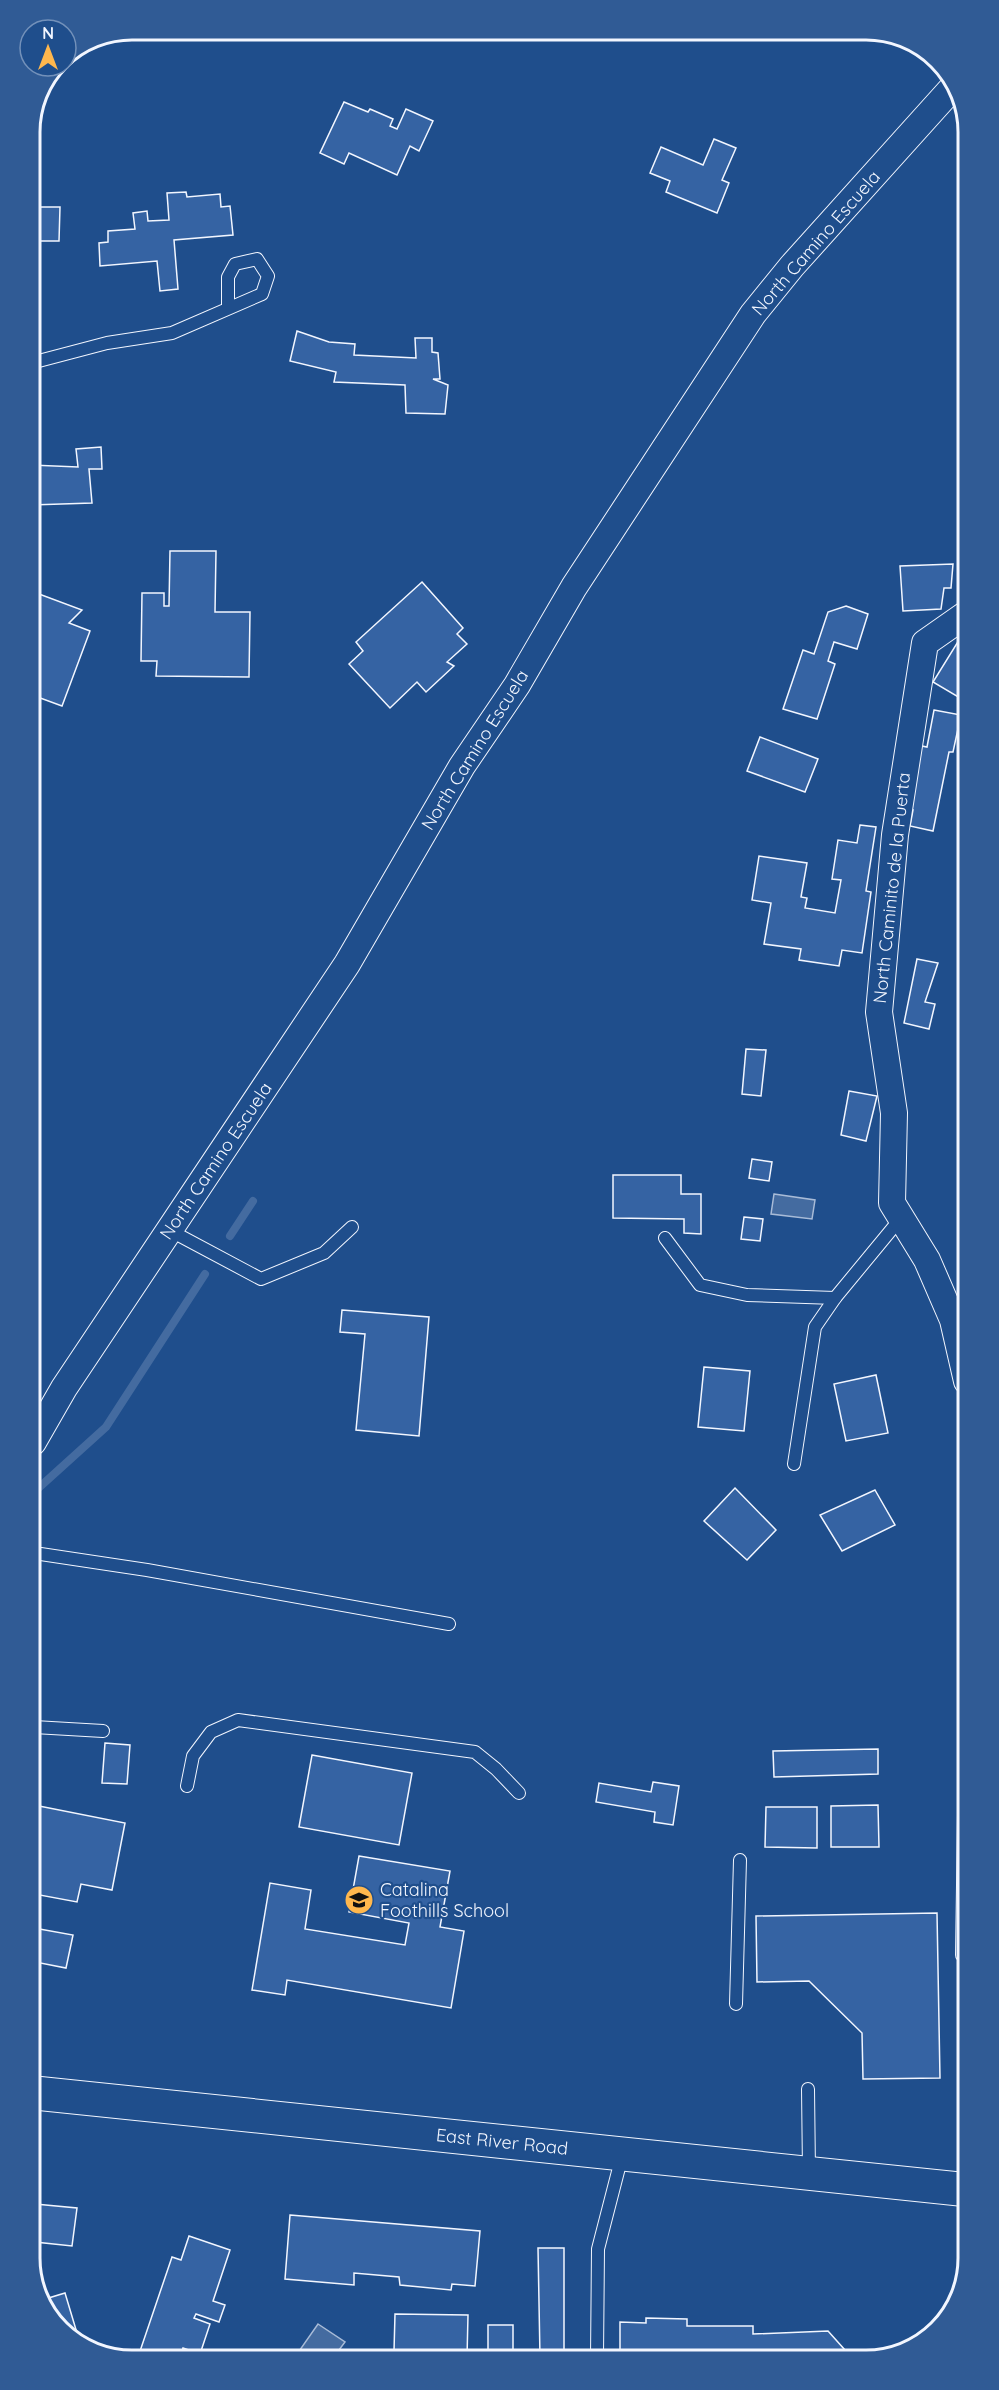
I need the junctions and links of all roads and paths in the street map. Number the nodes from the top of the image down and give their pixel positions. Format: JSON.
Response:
{"nodes":[{"id":1,"x":949,"y":92,"type":"edge"},
{"id":2,"x":228,"y":308,"type":"dead end"},
{"id":3,"x":41,"y":360,"type":"edge"},
{"id":4,"x":958,"y":620,"type":"edge"},
{"id":5,"x":901,"y":1218,"type":"junction"},
{"id":6,"x":352,"y":1227,"type":"dead end"},
{"id":7,"x":169,"y":1230,"type":"junction"},
{"id":8,"x":665,"y":1238,"type":"dead end"},
{"id":9,"x":836,"y":1298,"type":"junction"},
{"id":10,"x":958,"y":1342,"type":"edge"},
{"id":11,"x":40,"y":1429,"type":"edge"},
{"id":12,"x":794,"y":1464,"type":"dead end"},
{"id":13,"x":40,"y":1554,"type":"edge"},
{"id":14,"x":449,"y":1624,"type":"dead end"},
{"id":15,"x":40,"y":1727,"type":"edge"},
{"id":16,"x":103,"y":1731,"type":"dead end"},
{"id":17,"x":187,"y":1786,"type":"dead end"},
{"id":18,"x":519,"y":1793,"type":"dead end"},
{"id":19,"x":740,"y":1860,"type":"dead end"},
{"id":20,"x":736,"y":2004,"type":"dead end"},
{"id":21,"x":808,"y":2089,"type":"dead end"},
{"id":22,"x":40,"y":2094,"type":"edge"},
{"id":23,"x":622,"y":2155,"type":"junction"},
{"id":24,"x":809,"y":2174,"type":"junction"},
{"id":25,"x":958,"y":2189,"type":"edge"},
{"id":26,"x":597,"y":2350,"type":"edge"}],
"edges":[{"from":1,"to":7,"type":"street","name":"North Camino Escuela"},
{"from":2,"to":3,"type":"lane"},
{"from":4,"to":5,"type":"street","name":"North Caminito de la Puerta"},
{"from":5,"to":9,"type":"lane"},
{"from":5,"to":10,"type":"street","name":"North Caminito de la Puerta"},
{"from":6,"to":7,"type":"lane"},
{"from":7,"to":11,"type":"street","name":"North Camino Escuela"},
{"from":8,"to":9,"type":"lane"},
{"from":9,"to":12,"type":"lane"},
{"from":13,"to":14,"type":"lane"},
{"from":15,"to":16,"type":"lane"},
{"from":17,"to":18,"type":"lane"},
{"from":19,"to":20,"type":"lane"},
{"from":21,"to":24,"type":"lane"},
{"from":22,"to":23,"type":"main road","name":"East River Road"},
{"from":23,"to":24,"type":"main road","name":"East River Road"},
{"from":23,"to":26,"type":"lane"},
{"from":24,"to":25,"type":"main road","name":"East River Road"}]}
